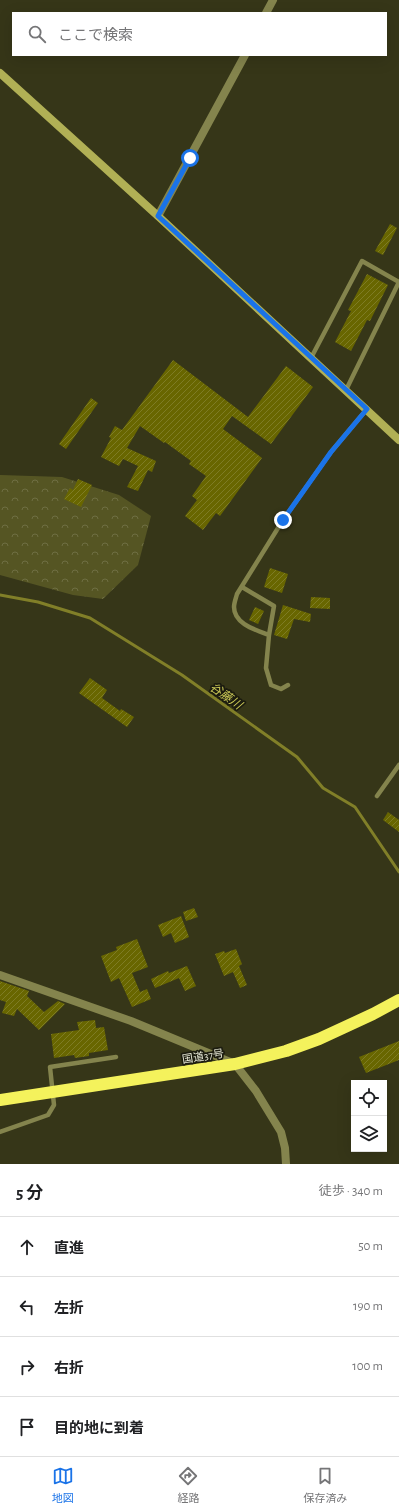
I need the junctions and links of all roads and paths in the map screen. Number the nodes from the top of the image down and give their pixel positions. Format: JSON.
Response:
{"nodes":[{"id":1,"x":273,"y":0,"type":"edge"},
{"id":2,"x":267,"y":12,"type":"edge"},
{"id":3,"x":244,"y":56,"type":"edge"},
{"id":4,"x":0,"y":73,"type":"edge"},
{"id":5,"x":158,"y":216,"type":"junction"},
{"id":6,"x":311,"y":358,"type":"junction"},
{"id":7,"x":346,"y":390,"type":"junction"},
{"id":8,"x":367,"y":409,"type":"junction"},
{"id":9,"x":399,"y":440,"type":"edge"},
{"id":10,"x":242,"y":587,"type":"junction"},
{"id":11,"x":268,"y":635,"type":"junction"},
{"id":12,"x":288,"y":685,"type":"dead end"},
{"id":13,"x":399,"y":765,"type":"edge"},
{"id":14,"x":377,"y":796,"type":"dead end"},
{"id":15,"x":0,"y":975,"type":"edge"},
{"id":16,"x":399,"y":1000,"type":"edge"},
{"id":17,"x":116,"y":1057,"type":"dead end"},
{"id":18,"x":236,"y":1064,"type":"junction"},
{"id":19,"x":52,"y":1092,"type":"junction"},
{"id":20,"x":0,"y":1100,"type":"edge"},
{"id":21,"x":0,"y":1132,"type":"edge"},
{"id":22,"x":286,"y":1164,"type":"edge"}],
"edges":[{"from":1,"to":2,"type":"street"},
{"from":3,"to":5,"type":"street"},
{"from":4,"to":5,"type":"street"},
{"from":5,"to":6,"type":"street"},
{"from":6,"to":7,"type":"street"},
{"from":6,"to":7,"type":"lane"},
{"from":7,"to":8,"type":"street"},
{"from":8,"to":9,"type":"street"},
{"from":8,"to":10,"type":"lane"},
{"from":10,"to":11,"type":"lane"},
{"from":10,"to":11,"type":"lane"},
{"from":11,"to":12,"type":"lane"},
{"from":13,"to":14,"type":"lane"},
{"from":15,"to":18,"type":"street"},
{"from":16,"to":18,"type":"highway","name":"国道37号"},
{"from":17,"to":19,"type":"lane"},
{"from":18,"to":19,"type":"highway","name":"国道37号"},
{"from":18,"to":22,"type":"street"},
{"from":19,"to":20,"type":"highway","name":"国道37号"},
{"from":19,"to":21,"type":"lane"}]}
